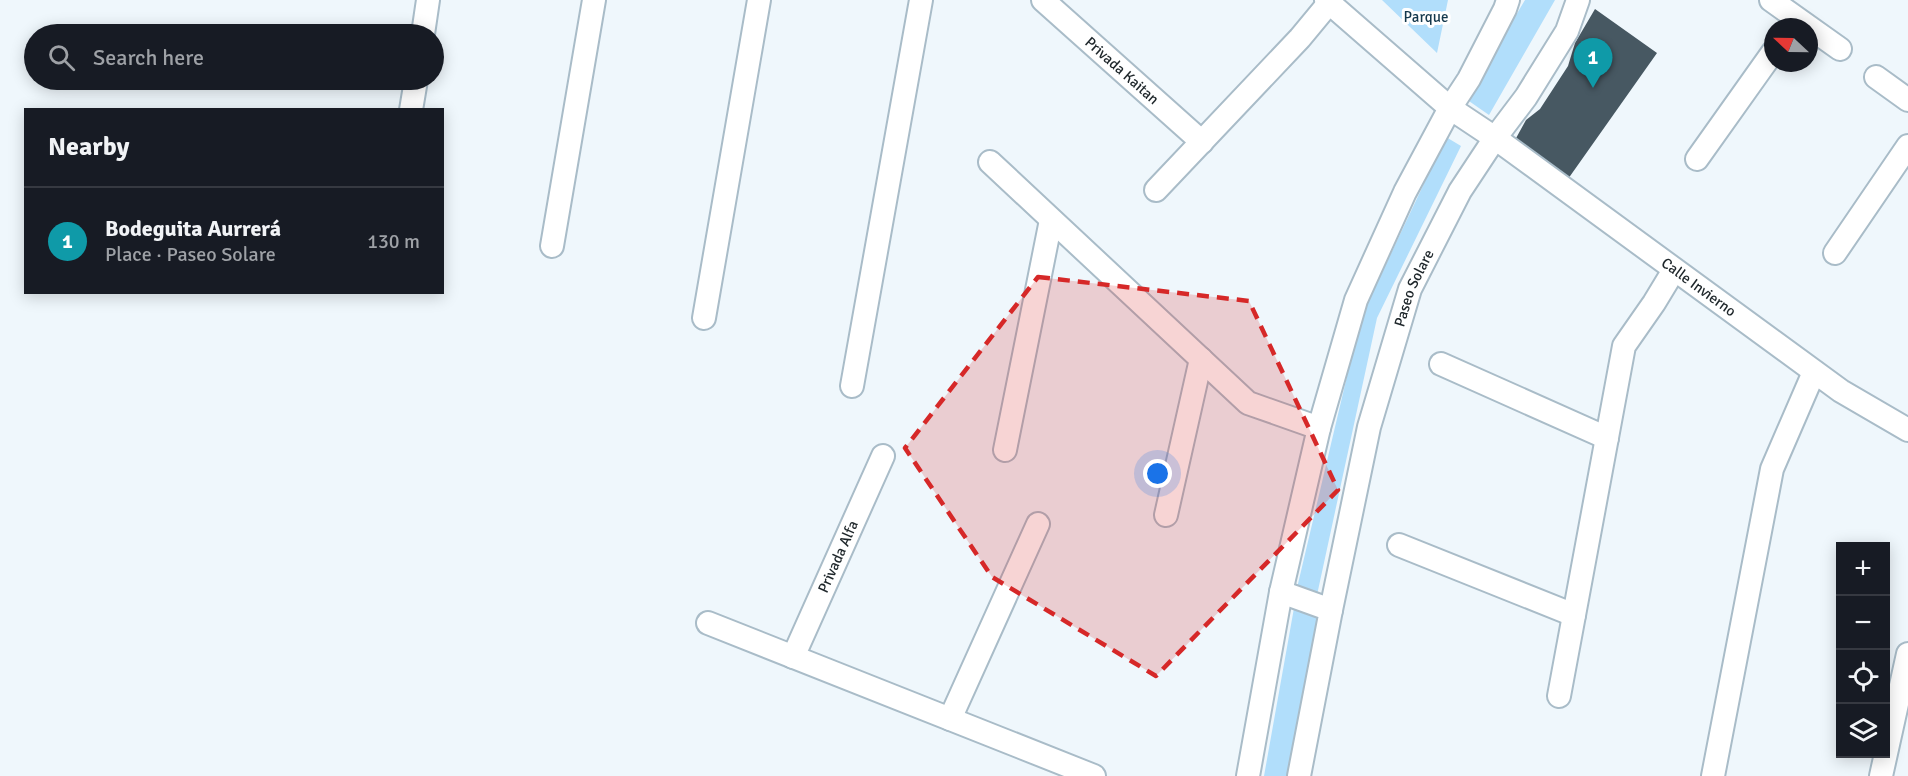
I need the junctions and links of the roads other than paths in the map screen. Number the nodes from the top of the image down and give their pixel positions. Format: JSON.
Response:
{"nodes":[{"id":1,"x":428,"y":0,"type":"edge"},
{"id":2,"x":594,"y":0,"type":"edge"},
{"id":3,"x":759,"y":0,"type":"edge"},
{"id":4,"x":921,"y":0,"type":"edge"},
{"id":5,"x":1043,"y":0,"type":"edge"},
{"id":6,"x":1508,"y":0,"type":"edge"},
{"id":7,"x":1578,"y":0,"type":"edge"},
{"id":8,"x":1771,"y":0,"type":"edge"},
{"id":9,"x":1328,"y":2,"type":"edge"},
{"id":10,"x":1789,"y":18,"type":"edge"},
{"id":11,"x":424,"y":24,"type":"edge"},
{"id":12,"x":1818,"y":37,"type":"edge"},
{"id":13,"x":1840,"y":49,"type":"dead end"},
{"id":14,"x":1764,"y":65,"type":"edge"},
{"id":15,"x":1876,"y":77,"type":"dead end"},
{"id":16,"x":414,"y":90,"type":"edge"},
{"id":17,"x":1908,"y":100,"type":"edge"},
{"id":18,"x":411,"y":108,"type":"edge"},
{"id":19,"x":1450,"y":108,"type":"junction"},
{"id":20,"x":1495,"y":138,"type":"junction"},
{"id":21,"x":1202,"y":141,"type":"junction"},
{"id":22,"x":1908,"y":146,"type":"edge"},
{"id":23,"x":1697,"y":159,"type":"dead end"},
{"id":24,"x":990,"y":162,"type":"dead end"},
{"id":25,"x":1156,"y":190,"type":"dead end"},
{"id":26,"x":1051,"y":220,"type":"junction"},
{"id":27,"x":552,"y":246,"type":"dead end"},
{"id":28,"x":1835,"y":253,"type":"dead end"},
{"id":29,"x":1674,"y":270,"type":"junction"},
{"id":30,"x":704,"y":318,"type":"dead end"},
{"id":31,"x":1201,"y":359,"type":"junction"},
{"id":32,"x":1441,"y":364,"type":"dead end"},
{"id":33,"x":1814,"y":372,"type":"junction"},
{"id":34,"x":852,"y":386,"type":"dead end"},
{"id":35,"x":1319,"y":428,"type":"junction"},
{"id":36,"x":1908,"y":430,"type":"edge"},
{"id":37,"x":1607,"y":438,"type":"junction"},
{"id":38,"x":1005,"y":450,"type":"dead end"},
{"id":39,"x":882,"y":456,"type":"dead end"},
{"id":40,"x":1166,"y":515,"type":"dead end"},
{"id":41,"x":1038,"y":524,"type":"dead end"},
{"id":42,"x":1399,"y":545,"type":"dead end"},
{"id":43,"x":1281,"y":592,"type":"junction"},
{"id":44,"x":1331,"y":610,"type":"junction"},
{"id":45,"x":1574,"y":615,"type":"junction"},
{"id":46,"x":708,"y":623,"type":"dead end"},
{"id":47,"x":1908,"y":654,"type":"edge"},
{"id":48,"x":793,"y":657,"type":"junction"},
{"id":49,"x":1559,"y":696,"type":"dead end"},
{"id":50,"x":950,"y":719,"type":"junction"},
{"id":51,"x":1094,"y":776,"type":"edge"},
{"id":52,"x":1248,"y":776,"type":"edge"},
{"id":53,"x":1299,"y":776,"type":"edge"},
{"id":54,"x":1713,"y":776,"type":"edge"},
{"id":55,"x":1881,"y":776,"type":"edge"}],
"edges":[{"from":1,"to":11,"type":"street"},
{"from":2,"to":27,"type":"street"},
{"from":3,"to":30,"type":"street"},
{"from":4,"to":34,"type":"street"},
{"from":5,"to":21,"type":"street","name":"Privada Kaitan"},
{"from":6,"to":19,"type":"street"},
{"from":7,"to":20,"type":"street","name":"Paseo Solare"},
{"from":8,"to":10,"type":"street"},
{"from":9,"to":19,"type":"street"},
{"from":9,"to":21,"type":"street"},
{"from":12,"to":13,"type":"street"},
{"from":14,"to":23,"type":"street"},
{"from":15,"to":17,"type":"street"},
{"from":16,"to":18,"type":"street"},
{"from":19,"to":20,"type":"street","name":"Calle Invierno"},
{"from":19,"to":35,"type":"street"},
{"from":20,"to":29,"type":"street","name":"Calle Invierno"},
{"from":20,"to":44,"type":"street","name":"Paseo Solare"},
{"from":21,"to":25,"type":"street"},
{"from":22,"to":28,"type":"street"},
{"from":24,"to":26,"type":"street"},
{"from":26,"to":31,"type":"street"},
{"from":26,"to":38,"type":"street"},
{"from":29,"to":33,"type":"street","name":"Calle Invierno"},
{"from":29,"to":37,"type":"street"},
{"from":31,"to":35,"type":"street"},
{"from":31,"to":40,"type":"street"},
{"from":32,"to":37,"type":"street"},
{"from":33,"to":36,"type":"street","name":"Calle Invierno"},
{"from":33,"to":54,"type":"street"},
{"from":35,"to":43,"type":"street"},
{"from":37,"to":45,"type":"street"},
{"from":39,"to":48,"type":"street","name":"Privada Alfa"},
{"from":41,"to":50,"type":"street"},
{"from":42,"to":45,"type":"street"},
{"from":43,"to":44,"type":"street"},
{"from":43,"to":52,"type":"street"},
{"from":44,"to":53,"type":"street","name":"Paseo Solare"},
{"from":45,"to":49,"type":"street"},
{"from":46,"to":48,"type":"street"},
{"from":47,"to":55,"type":"street"},
{"from":48,"to":50,"type":"street"},
{"from":50,"to":51,"type":"street"}]}
